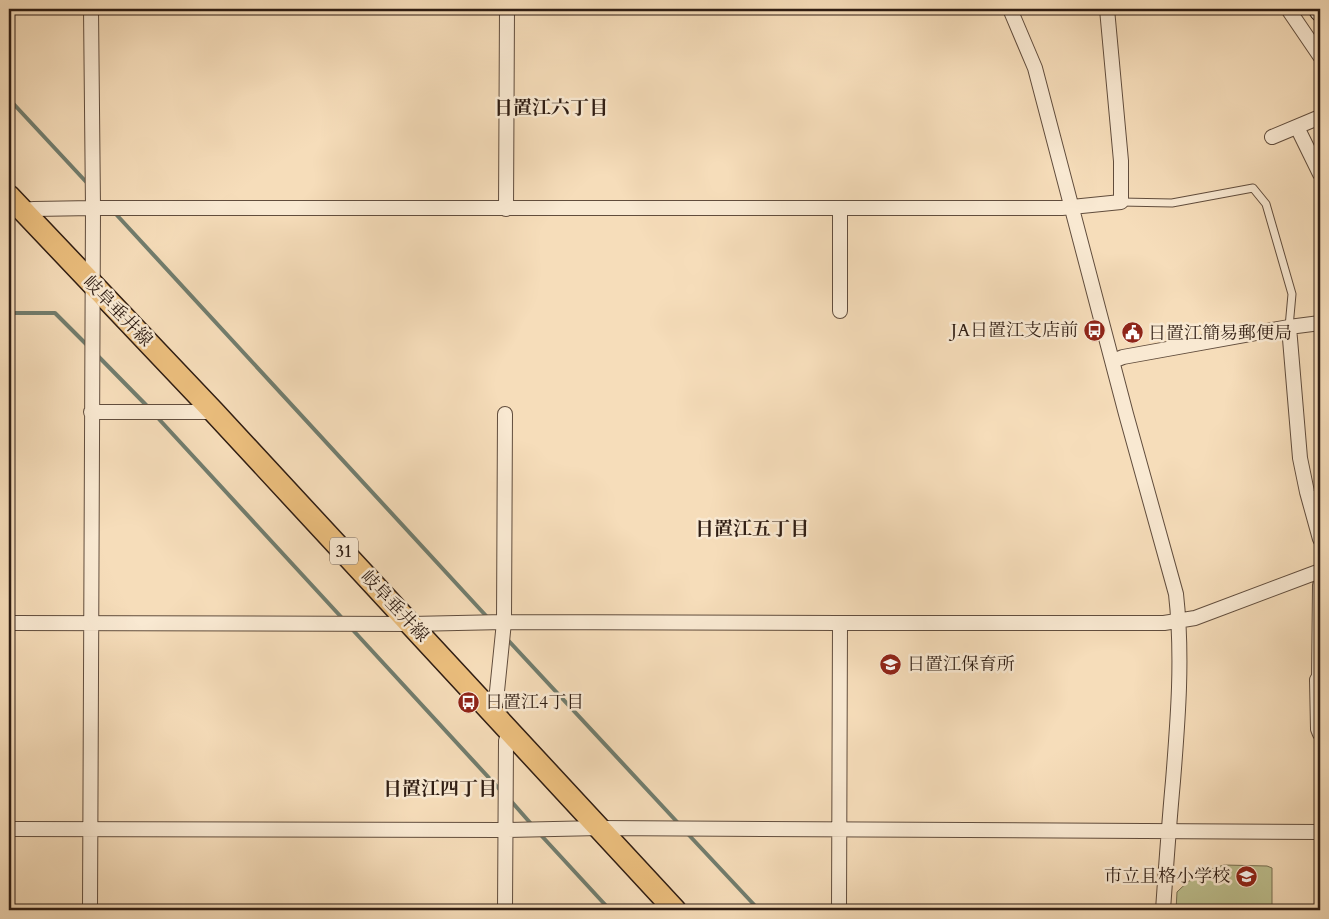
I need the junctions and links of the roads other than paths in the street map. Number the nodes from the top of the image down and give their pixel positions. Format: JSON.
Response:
{"nodes":[{"id":1,"x":91,"y":9,"type":"edge"},
{"id":2,"x":506,"y":9,"type":"edge"},
{"id":3,"x":1010,"y":9,"type":"edge"},
{"id":4,"x":1107,"y":9,"type":"edge"},
{"id":5,"x":1288,"y":9,"type":"edge"},
{"id":6,"x":1318,"y":9,"type":"edge"},
{"id":7,"x":1320,"y":12,"type":"edge"},
{"id":8,"x":1320,"y":56,"type":"edge"},
{"id":9,"x":1320,"y":117,"type":"edge"},
{"id":10,"x":1297,"y":127,"type":"junction"},
{"id":11,"x":1272,"y":137,"type":"dead end"},
{"id":12,"x":1320,"y":174,"type":"edge"},
{"id":13,"x":13,"y":201,"type":"edge"},
{"id":14,"x":1121,"y":202,"type":"junction"},
{"id":15,"x":1072,"y":207,"type":"junction"},
{"id":16,"x":93,"y":208,"type":"junction"},
{"id":17,"x":840,"y":208,"type":"junction"},
{"id":18,"x":506,"y":209,"type":"junction"},
{"id":19,"x":92,"y":282,"type":"junction"},
{"id":20,"x":840,"y":311,"type":"dead end"},
{"id":21,"x":1320,"y":323,"type":"edge"},
{"id":22,"x":1289,"y":327,"type":"junction"},
{"id":23,"x":1113,"y":361,"type":"junction"},
{"id":24,"x":91,"y":412,"type":"junction"},
{"id":25,"x":214,"y":412,"type":"junction"},
{"id":26,"x":505,"y":414,"type":"dead end"},
{"id":27,"x":1320,"y":539,"type":"edge"},
{"id":28,"x":1320,"y":571,"type":"edge"},
{"id":29,"x":1320,"y":585,"type":"edge"},
{"id":30,"x":1179,"y":621,"type":"junction"},
{"id":31,"x":504,"y":622,"type":"junction"},
{"id":32,"x":9,"y":623,"type":"edge"},
{"id":33,"x":90,"y":623,"type":"junction"},
{"id":34,"x":411,"y":624,"type":"junction"},
{"id":35,"x":840,"y":624,"type":"junction"},
{"id":36,"x":1319,"y":677,"type":"edge"},
{"id":37,"x":491,"y":712,"type":"junction"},
{"id":38,"x":509,"y":731,"type":"junction"},
{"id":39,"x":1320,"y":734,"type":"edge"},
{"id":40,"x":600,"y":828,"type":"junction"},
{"id":41,"x":9,"y":829,"type":"edge"},
{"id":42,"x":90,"y":829,"type":"junction"},
{"id":43,"x":505,"y":830,"type":"junction"},
{"id":44,"x":839,"y":830,"type":"junction"},
{"id":45,"x":1168,"y":831,"type":"junction"},
{"id":46,"x":1320,"y":832,"type":"edge"},
{"id":47,"x":90,"y":910,"type":"edge"},
{"id":48,"x":505,"y":910,"type":"edge"},
{"id":49,"x":675,"y":910,"type":"edge"},
{"id":50,"x":840,"y":910,"type":"edge"},
{"id":51,"x":1163,"y":910,"type":"edge"}],
"edges":[{"from":1,"to":16,"type":"street"},
{"from":2,"to":18,"type":"street"},
{"from":3,"to":15,"type":"street"},
{"from":4,"to":14,"type":"street"},
{"from":5,"to":8,"type":"street"},
{"from":6,"to":7,"type":"street"},
{"from":9,"to":10,"type":"street"},
{"from":10,"to":11,"type":"street"},
{"from":10,"to":12,"type":"street"},
{"from":13,"to":16,"type":"street"},
{"from":13,"to":19,"type":"main road","name":"岐阜垂井線","number":"31"},
{"from":14,"to":15,"type":"street"},
{"from":14,"to":22,"type":"lane"},
{"from":15,"to":17,"type":"street"},
{"from":15,"to":23,"type":"street"},
{"from":16,"to":18,"type":"street"},
{"from":16,"to":19,"type":"street"},
{"from":17,"to":18,"type":"street"},
{"from":17,"to":20,"type":"street"},
{"from":19,"to":24,"type":"street"},
{"from":19,"to":25,"type":"main road","name":"岐阜垂井線","number":"31"},
{"from":21,"to":22,"type":"street"},
{"from":22,"to":23,"type":"street"},
{"from":22,"to":27,"type":"street"},
{"from":23,"to":30,"type":"street"},
{"from":24,"to":25,"type":"street"},
{"from":24,"to":33,"type":"street"},
{"from":25,"to":34,"type":"main road","name":"岐阜垂井線","number":"31"},
{"from":26,"to":31,"type":"street"},
{"from":28,"to":30,"type":"street"},
{"from":29,"to":36,"type":"street"},
{"from":30,"to":35,"type":"street"},
{"from":30,"to":45,"type":"street"},
{"from":31,"to":34,"type":"street"},
{"from":31,"to":35,"type":"street"},
{"from":31,"to":37,"type":"street"},
{"from":32,"to":33,"type":"street"},
{"from":33,"to":34,"type":"street"},
{"from":33,"to":42,"type":"street"},
{"from":34,"to":37,"type":"main road","name":"岐阜垂井線","number":"31"},
{"from":35,"to":44,"type":"street"},
{"from":36,"to":39,"type":"street"},
{"from":37,"to":38,"type":"main road","name":"岐阜垂井線","number":"31"},
{"from":38,"to":40,"type":"main road","name":"岐阜垂井線","number":"31"},
{"from":38,"to":43,"type":"street"},
{"from":40,"to":43,"type":"street"},
{"from":40,"to":44,"type":"street"},
{"from":40,"to":49,"type":"main road","name":"岐阜垂井線","number":"31"},
{"from":41,"to":42,"type":"street"},
{"from":42,"to":43,"type":"street"},
{"from":42,"to":47,"type":"street"},
{"from":43,"to":48,"type":"street"},
{"from":44,"to":45,"type":"street"},
{"from":44,"to":50,"type":"street"},
{"from":45,"to":46,"type":"street"},
{"from":45,"to":51,"type":"street"}]}
